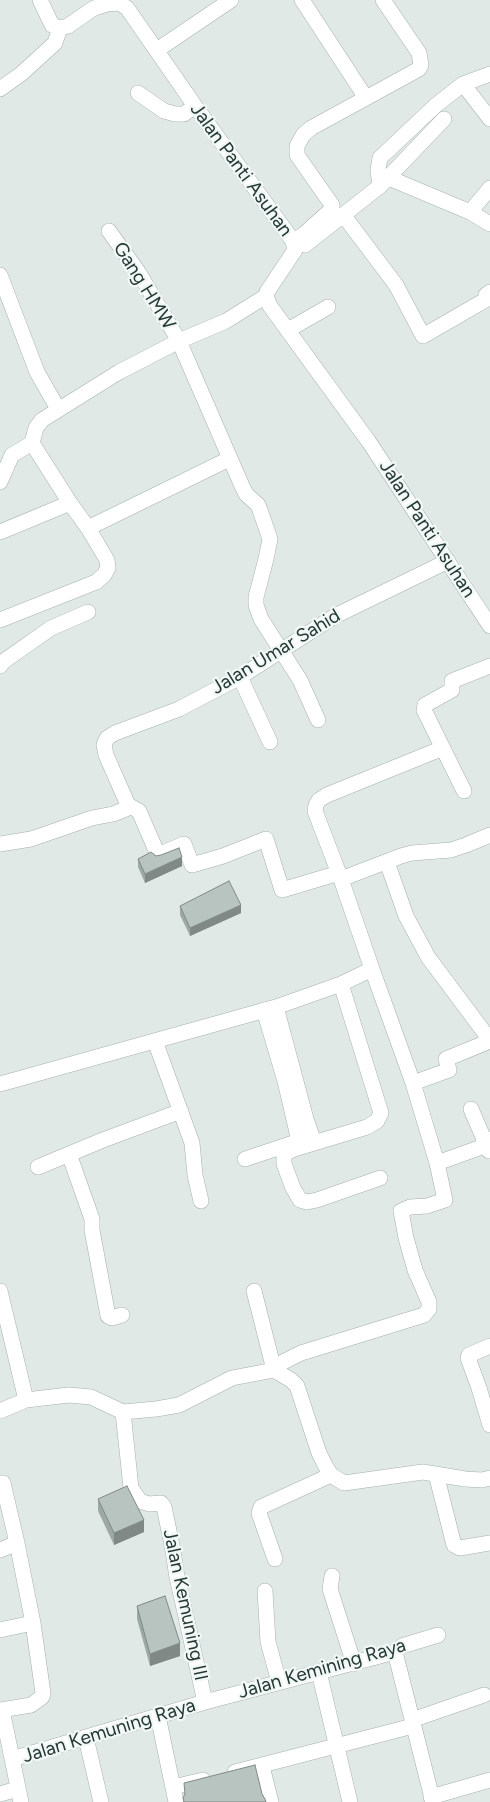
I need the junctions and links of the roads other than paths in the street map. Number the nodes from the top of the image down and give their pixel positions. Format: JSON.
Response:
{"nodes":[{"id":1,"x":40,"y":0,"type":"edge"},
{"id":2,"x":231,"y":0,"type":"edge"},
{"id":3,"x":302,"y":0,"type":"edge"},
{"id":4,"x":383,"y":0,"type":"edge"},
{"id":5,"x":106,"y":2,"type":"edge"},
{"id":6,"x":124,"y":3,"type":"edge"},
{"id":7,"x":60,"y":28,"type":"junction"},
{"id":8,"x":156,"y":50,"type":"junction"},
{"id":9,"x":490,"y":74,"type":"edge"},
{"id":10,"x":463,"y":84,"type":"junction"},
{"id":11,"x":0,"y":89,"type":"edge"},
{"id":12,"x":138,"y":93,"type":"dead end"},
{"id":13,"x":366,"y":98,"type":"junction"},
{"id":14,"x":195,"y":106,"type":"junction"},
{"id":15,"x":444,"y":119,"type":"dead end"},
{"id":16,"x":490,"y":119,"type":"edge"},
{"id":17,"x":384,"y":182,"type":"junction"},
{"id":18,"x":490,"y":188,"type":"edge"},
{"id":19,"x":470,"y":212,"type":"junction"},
{"id":20,"x":344,"y":216,"type":"junction"},
{"id":21,"x":490,"y":224,"type":"edge"},
{"id":22,"x":109,"y":231,"type":"dead end"},
{"id":23,"x":294,"y":246,"type":"junction"},
{"id":24,"x":0,"y":275,"type":"edge"},
{"id":25,"x":490,"y":292,"type":"edge"},
{"id":26,"x":266,"y":296,"type":"junction"},
{"id":27,"x":328,"y":307,"type":"dead end"},
{"id":28,"x":288,"y":330,"type":"junction"},
{"id":29,"x":179,"y":341,"type":"junction"},
{"id":30,"x":58,"y":408,"type":"junction"},
{"id":31,"x":32,"y":442,"type":"junction"},
{"id":32,"x":230,"y":459,"type":"junction"},
{"id":33,"x":0,"y":482,"type":"edge"},
{"id":34,"x":70,"y":502,"type":"junction"},
{"id":35,"x":88,"y":528,"type":"junction"},
{"id":36,"x":0,"y":532,"type":"edge"},
{"id":37,"x":448,"y":561,"type":"junction"},
{"id":38,"x":88,"y":612,"type":"dead end"},
{"id":39,"x":488,"y":619,"type":"edge"},
{"id":40,"x":0,"y":620,"type":"edge"},
{"id":41,"x":282,"y":649,"type":"junction"},
{"id":42,"x":0,"y":666,"type":"edge"},
{"id":43,"x":490,"y":666,"type":"edge"},
{"id":44,"x":240,"y":677,"type":"junction"},
{"id":45,"x":318,"y":720,"type":"dead end"},
{"id":46,"x":270,"y":742,"type":"dead end"},
{"id":47,"x":443,"y":748,"type":"junction"},
{"id":48,"x":464,"y":791,"type":"dead end"},
{"id":49,"x":128,"y":805,"type":"junction"},
{"id":50,"x":490,"y":835,"type":"edge"},
{"id":51,"x":0,"y":844,"type":"edge"},
{"id":52,"x":387,"y":862,"type":"junction"},
{"id":53,"x":340,"y":876,"type":"junction"},
{"id":54,"x":372,"y":969,"type":"junction"},
{"id":55,"x":341,"y":984,"type":"junction"},
{"id":56,"x":270,"y":1009,"type":"junction"},
{"id":57,"x":490,"y":1040,"type":"edge"},
{"id":58,"x":155,"y":1041,"type":"junction"},
{"id":59,"x":413,"y":1083,"type":"junction"},
{"id":60,"x":0,"y":1084,"type":"edge"},
{"id":61,"x":471,"y":1109,"type":"dead end"},
{"id":62,"x":181,"y":1111,"type":"junction"},
{"id":63,"x":314,"y":1142,"type":"junction"},
{"id":64,"x":489,"y":1144,"type":"edge"},
{"id":65,"x":69,"y":1154,"type":"junction"},
{"id":66,"x":245,"y":1159,"type":"dead end"},
{"id":67,"x":437,"y":1163,"type":"junction"},
{"id":68,"x":38,"y":1167,"type":"dead end"},
{"id":69,"x":380,"y":1178,"type":"dead end"},
{"id":70,"x":201,"y":1201,"type":"dead end"},
{"id":71,"x":0,"y":1291,"type":"edge"},
{"id":72,"x":254,"y":1291,"type":"dead end"},
{"id":73,"x":122,"y":1316,"type":"dead end"},
{"id":74,"x":3,"y":1322,"type":"edge"},
{"id":75,"x":490,"y":1346,"type":"edge"},
{"id":76,"x":274,"y":1370,"type":"junction"},
{"id":77,"x":26,"y":1400,"type":"junction"},
{"id":78,"x":0,"y":1411,"type":"edge"},
{"id":79,"x":123,"y":1412,"type":"junction"},
{"id":80,"x":490,"y":1425,"type":"edge"},
{"id":81,"x":436,"y":1474,"type":"junction"},
{"id":82,"x":331,"y":1475,"type":"junction"},
{"id":83,"x":490,"y":1478,"type":"edge"},
{"id":84,"x":0,"y":1483,"type":"edge"},
{"id":85,"x":490,"y":1543,"type":"edge"},
{"id":86,"x":17,"y":1544,"type":"junction"},
{"id":87,"x":0,"y":1550,"type":"edge"},
{"id":88,"x":276,"y":1559,"type":"dead end"},
{"id":89,"x":332,"y":1576,"type":"dead end"},
{"id":90,"x":265,"y":1591,"type":"dead end"},
{"id":91,"x":33,"y":1623,"type":"junction"},
{"id":92,"x":0,"y":1630,"type":"edge"},
{"id":93,"x":438,"y":1635,"type":"dead end"},
{"id":94,"x":395,"y":1652,"type":"junction"},
{"id":95,"x":354,"y":1664,"type":"junction"},
{"id":96,"x":319,"y":1672,"type":"junction"},
{"id":97,"x":279,"y":1682,"type":"junction"},
{"id":98,"x":484,"y":1695,"type":"dead end"},
{"id":99,"x":205,"y":1702,"type":"junction"},
{"id":100,"x":1,"y":1710,"type":"edge"},
{"id":101,"x":158,"y":1716,"type":"junction"},
{"id":102,"x":412,"y":1723,"type":"junction"},
{"id":103,"x":86,"y":1738,"type":"junction"},
{"id":104,"x":336,"y":1747,"type":"junction"},
{"id":105,"x":12,"y":1760,"type":"junction"},
{"id":106,"x":262,"y":1766,"type":"junction"},
{"id":107,"x":490,"y":1780,"type":"edge"},
{"id":108,"x":0,"y":1794,"type":"edge"},
{"id":109,"x":175,"y":1795,"type":"edge"},
{"id":110,"x":19,"y":1796,"type":"edge"},
{"id":111,"x":432,"y":1800,"type":"edge"},
{"id":112,"x":101,"y":1802,"type":"edge"},
{"id":113,"x":271,"y":1802,"type":"edge"},
{"id":114,"x":350,"y":1802,"type":"edge"}],
"edges":[{"from":1,"to":7,"type":"street"},
{"from":2,"to":8,"type":"street"},
{"from":3,"to":13,"type":"street"},
{"from":4,"to":13,"type":"street"},
{"from":5,"to":6,"type":"street","name":"Jalan Panti Asuhan"},
{"from":5,"to":7,"type":"street","name":"Jalan Panti Asuhan"},
{"from":6,"to":8,"type":"street","name":"Jalan Panti Asuhan"},
{"from":7,"to":11,"type":"street"},
{"from":8,"to":14,"type":"street","name":"Jalan Panti Asuhan"},
{"from":9,"to":10,"type":"street"},
{"from":10,"to":16,"type":"street"},
{"from":10,"to":17,"type":"street"},
{"from":12,"to":14,"type":"street"},
{"from":13,"to":23,"type":"street"},
{"from":14,"to":23,"type":"street","name":"Jalan Panti Asuhan"},
{"from":15,"to":17,"type":"street"},
{"from":17,"to":19,"type":"street"},
{"from":17,"to":20,"type":"street"},
{"from":18,"to":19,"type":"street"},
{"from":19,"to":21,"type":"street"},
{"from":20,"to":23,"type":"street"},
{"from":20,"to":25,"type":"street"},
{"from":22,"to":29,"type":"street","name":"Gang HMW"},
{"from":23,"to":26,"type":"street","name":"Jalan Panti Asuhan"},
{"from":24,"to":30,"type":"street"},
{"from":26,"to":28,"type":"street","name":"Jalan Panti Asuhan"},
{"from":26,"to":29,"type":"street"},
{"from":27,"to":28,"type":"street"},
{"from":28,"to":37,"type":"street","name":"Jalan Panti Asuhan"},
{"from":29,"to":30,"type":"street"},
{"from":29,"to":32,"type":"street","name":"Gang HMW"},
{"from":30,"to":31,"type":"street"},
{"from":31,"to":33,"type":"street"},
{"from":31,"to":34,"type":"street"},
{"from":32,"to":35,"type":"street"},
{"from":32,"to":41,"type":"street","name":"Gang HMW"},
{"from":34,"to":35,"type":"street"},
{"from":34,"to":36,"type":"street"},
{"from":35,"to":40,"type":"street"},
{"from":37,"to":39,"type":"street","name":"Jalan Panti Asuhan"},
{"from":37,"to":41,"type":"street","name":"Jalan Umar Sahid"},
{"from":38,"to":42,"type":"street"},
{"from":41,"to":44,"type":"street","name":"Jalan Umar Sahid"},
{"from":41,"to":45,"type":"street","name":"Gang HMW"},
{"from":43,"to":47,"type":"street"},
{"from":44,"to":46,"type":"street"},
{"from":44,"to":49,"type":"street","name":"Jalan Umar Sahid"},
{"from":47,"to":48,"type":"street"},
{"from":47,"to":53,"type":"street"},
{"from":49,"to":51,"type":"street"},
{"from":49,"to":53,"type":"street"},
{"from":50,"to":52,"type":"street"},
{"from":52,"to":53,"type":"street"},
{"from":52,"to":57,"type":"street"},
{"from":53,"to":54,"type":"street"},
{"from":54,"to":55,"type":"street"},
{"from":54,"to":59,"type":"street"},
{"from":55,"to":56,"type":"street"},
{"from":55,"to":63,"type":"street"},
{"from":56,"to":58,"type":"street"},
{"from":56,"to":63,"type":"street"},
{"from":56,"to":66,"type":"street"},
{"from":57,"to":59,"type":"street"},
{"from":58,"to":60,"type":"street"},
{"from":58,"to":62,"type":"street"},
{"from":59,"to":67,"type":"street"},
{"from":61,"to":64,"type":"street"},
{"from":62,"to":65,"type":"street"},
{"from":62,"to":70,"type":"street"},
{"from":63,"to":69,"type":"street"},
{"from":64,"to":67,"type":"street"},
{"from":65,"to":68,"type":"street"},
{"from":65,"to":73,"type":"street"},
{"from":67,"to":76,"type":"street"},
{"from":71,"to":74,"type":"street"},
{"from":72,"to":76,"type":"street"},
{"from":74,"to":77,"type":"street"},
{"from":75,"to":80,"type":"street"},
{"from":76,"to":79,"type":"street"},
{"from":76,"to":82,"type":"street"},
{"from":77,"to":78,"type":"street"},
{"from":77,"to":79,"type":"street"},
{"from":79,"to":99,"type":"street","name":"Jalan Kemuning III"},
{"from":81,"to":82,"type":"street"},
{"from":81,"to":83,"type":"street"},
{"from":81,"to":85,"type":"street"},
{"from":82,"to":88,"type":"street"},
{"from":84,"to":86,"type":"street"},
{"from":86,"to":87,"type":"street"},
{"from":86,"to":91,"type":"street"},
{"from":89,"to":95,"type":"street"},
{"from":90,"to":97,"type":"street"},
{"from":91,"to":92,"type":"street"},
{"from":91,"to":100,"type":"street"},
{"from":93,"to":94,"type":"street","name":"Jalan Kemining Raya"},
{"from":94,"to":95,"type":"street","name":"Jalan Kemining Raya"},
{"from":94,"to":102,"type":"street"},
{"from":95,"to":96,"type":"street","name":"Jalan Kemining Raya"},
{"from":96,"to":97,"type":"street","name":"Jalan Kemining Raya"},
{"from":96,"to":104,"type":"street"},
{"from":97,"to":99,"type":"street","name":"Jalan Kemining Raya"},
{"from":98,"to":102,"type":"street"},
{"from":99,"to":101,"type":"street","name":"Jalan Kemuning Raya"},
{"from":100,"to":105,"type":"street"},
{"from":101,"to":103,"type":"street","name":"Jalan Kemuning Raya"},
{"from":101,"to":109,"type":"street"},
{"from":102,"to":104,"type":"street"},
{"from":102,"to":111,"type":"street"},
{"from":103,"to":105,"type":"street","name":"Jalan Kemuning Raya"},
{"from":103,"to":112,"type":"street"},
{"from":104,"to":106,"type":"street"},
{"from":104,"to":114,"type":"street"},
{"from":105,"to":110,"type":"street"},
{"from":106,"to":109,"type":"street"},
{"from":106,"to":113,"type":"street"},
{"from":107,"to":111,"type":"street"},
{"from":108,"to":110,"type":"street"}]}
